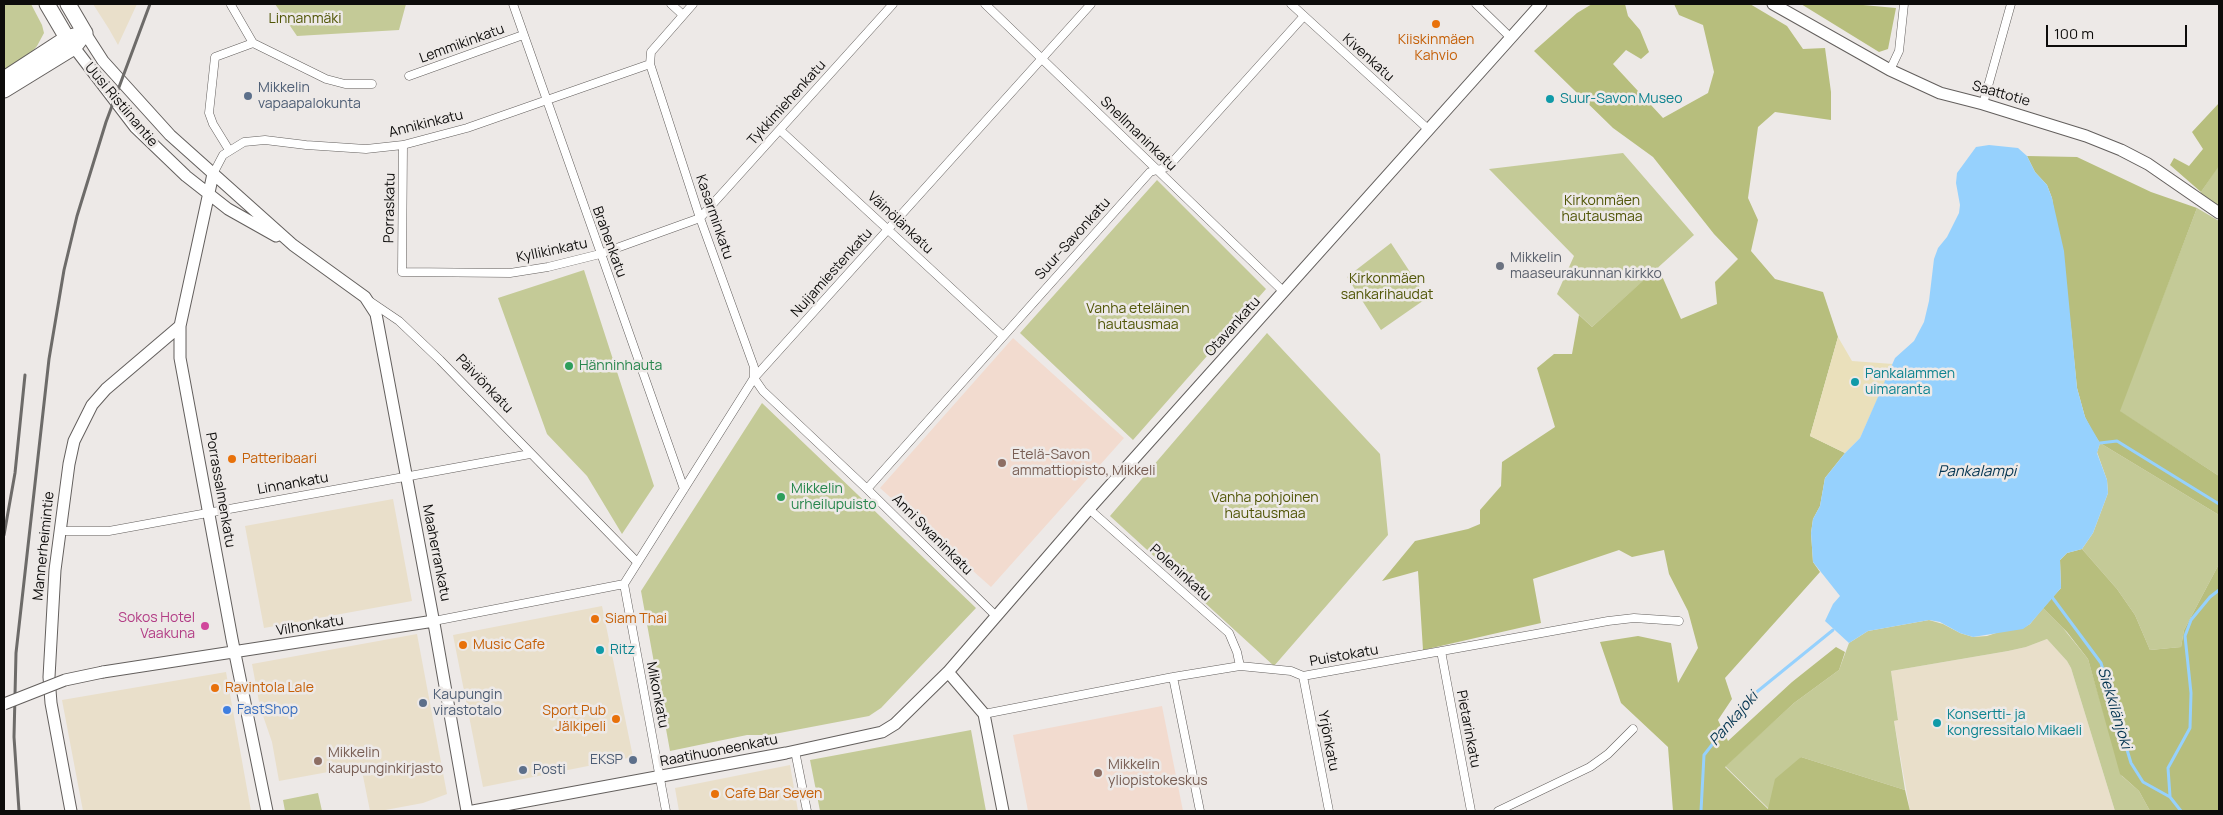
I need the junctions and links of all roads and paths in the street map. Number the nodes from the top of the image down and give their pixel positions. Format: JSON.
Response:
{"nodes":[{"id":1,"x":47,"y":4,"type":"edge"},
{"id":2,"x":68,"y":4,"type":"edge"},
{"id":3,"x":513,"y":4,"type":"edge"},
{"id":4,"x":671,"y":4,"type":"edge"},
{"id":5,"x":694,"y":4,"type":"edge"},
{"id":6,"x":893,"y":4,"type":"edge"},
{"id":7,"x":985,"y":4,"type":"edge"},
{"id":8,"x":1091,"y":4,"type":"edge"},
{"id":9,"x":1290,"y":4,"type":"edge"},
{"id":10,"x":1476,"y":4,"type":"edge"},
{"id":11,"x":1542,"y":4,"type":"edge"},
{"id":12,"x":1773,"y":4,"type":"edge"},
{"id":13,"x":1904,"y":4,"type":"edge"},
{"id":14,"x":2012,"y":4,"type":"edge"},
{"id":15,"x":231,"y":5,"type":"dead end"},
{"id":16,"x":683,"y":15,"type":"junction"},
{"id":17,"x":1304,"y":16,"type":"junction"},
{"id":18,"x":85,"y":33,"type":"junction"},
{"id":19,"x":523,"y":35,"type":"junction"},
{"id":20,"x":1510,"y":38,"type":"junction"},
{"id":21,"x":70,"y":42,"type":"junction"},
{"id":22,"x":253,"y":43,"type":"junction"},
{"id":23,"x":1042,"y":58,"type":"junction"},
{"id":24,"x":650,"y":64,"type":"junction"},
{"id":25,"x":1890,"y":70,"type":"junction"},
{"id":26,"x":409,"y":76,"type":"dead end"},
{"id":27,"x":4,"y":78,"type":"edge"},
{"id":28,"x":372,"y":84,"type":"dead end"},
{"id":29,"x":4,"y":90,"type":"edge"},
{"id":30,"x":546,"y":102,"type":"junction"},
{"id":31,"x":1983,"y":104,"type":"junction"},
{"id":32,"x":780,"y":130,"type":"junction"},
{"id":33,"x":1429,"y":130,"type":"junction"},
{"id":34,"x":403,"y":145,"type":"junction"},
{"id":35,"x":230,"y":150,"type":"junction"},
{"id":36,"x":1157,"y":169,"type":"junction"},
{"id":37,"x":213,"y":174,"type":"junction"},
{"id":38,"x":208,"y":195,"type":"junction"},
{"id":39,"x":2219,"y":213,"type":"edge"},
{"id":40,"x":700,"y":218,"type":"junction"},
{"id":41,"x":888,"y":229,"type":"junction"},
{"id":42,"x":293,"y":245,"type":"junction"},
{"id":43,"x":600,"y":254,"type":"junction"},
{"id":44,"x":402,"y":272,"type":"joint"},
{"id":45,"x":1284,"y":292,"type":"junction"},
{"id":46,"x":370,"y":302,"type":"junction"},
{"id":47,"x":180,"y":326,"type":"junction"},
{"id":48,"x":1003,"y":336,"type":"junction"},
{"id":49,"x":754,"y":378,"type":"junction"},
{"id":50,"x":530,"y":454,"type":"junction"},
{"id":51,"x":406,"y":476,"type":"junction"},
{"id":52,"x":684,"y":489,"type":"junction"},
{"id":53,"x":867,"y":489,"type":"junction"},
{"id":54,"x":1089,"y":509,"type":"junction"},
{"id":55,"x":209,"y":512,"type":"junction"},
{"id":56,"x":60,"y":531,"type":"junction"},
{"id":57,"x":637,"y":562,"type":"junction"},
{"id":58,"x":624,"y":584,"type":"junction"},
{"id":59,"x":996,"y":616,"type":"junction"},
{"id":60,"x":434,"y":621,"type":"junction"},
{"id":61,"x":1679,"y":622,"type":"dead end"},
{"id":62,"x":1441,"y":651,"type":"junction"},
{"id":63,"x":234,"y":653,"type":"junction"},
{"id":64,"x":1240,"y":666,"type":"junction"},
{"id":65,"x":948,"y":672,"type":"junction"},
{"id":66,"x":1303,"y":676,"type":"junction"},
{"id":67,"x":1173,"y":677,"type":"junction"},
{"id":68,"x":4,"y":704,"type":"edge"},
{"id":69,"x":984,"y":714,"type":"junction"},
{"id":70,"x":1633,"y":729,"type":"dead end"},
{"id":71,"x":795,"y":751,"type":"junction"},
{"id":72,"x":660,"y":778,"type":"junction"},
{"id":73,"x":71,"y":811,"type":"edge"},
{"id":74,"x":267,"y":811,"type":"edge"},
{"id":75,"x":467,"y":811,"type":"edge"},
{"id":76,"x":473,"y":811,"type":"edge"},
{"id":77,"x":666,"y":811,"type":"edge"},
{"id":78,"x":807,"y":811,"type":"edge"},
{"id":79,"x":1003,"y":811,"type":"edge"},
{"id":80,"x":1200,"y":811,"type":"edge"},
{"id":81,"x":1328,"y":811,"type":"edge"},
{"id":82,"x":1471,"y":811,"type":"edge"},
{"id":83,"x":1498,"y":811,"type":"edge"}],
"edges":[{"from":1,"to":21,"type":"highway","name":"Uusi Ristiinantie"},
{"from":2,"to":18,"type":"highway","name":"Uusi Ristiinantie"},
{"from":3,"to":19,"type":"street","name":"Brahenkatu"},
{"from":4,"to":16,"type":"street"},
{"from":5,"to":16,"type":"street"},
{"from":6,"to":32,"type":"street","name":"Tykkimiehenkatu"},
{"from":7,"to":23,"type":"street","name":"Snellmaninkatu"},
{"from":8,"to":23,"type":"street","name":"Nuijamiestenkatu"},
{"from":9,"to":17,"type":"street","name":"Kivenkatu"},
{"from":10,"to":20,"type":"street"},
{"from":11,"to":20,"type":"main road","name":"Otavankatu"},
{"from":12,"to":25,"type":"main road","name":"Saattotie"},
{"from":13,"to":25,"type":"street"},
{"from":14,"to":31,"type":"street"},
{"from":15,"to":22,"type":"street"},
{"from":16,"to":24,"type":"street"},
{"from":17,"to":33,"type":"street","name":"Kivenkatu"},
{"from":17,"to":36,"type":"street","name":"Suur-Savonkatu"},
{"from":18,"to":21,"type":"highway"},
{"from":18,"to":37,"type":"main road","name":"Uusi Ristiinantie"},
{"from":19,"to":26,"type":"street","name":"Lemmikinkatu"},
{"from":19,"to":30,"type":"street","name":"Brahenkatu"},
{"from":20,"to":33,"type":"main road","name":"Otavankatu"},
{"from":21,"to":27,"type":"highway"},
{"from":21,"to":29,"type":"highway"},
{"from":21,"to":38,"type":"main road","name":"Uusi Ristiinantie"},
{"from":22,"to":28,"type":"street"},
{"from":22,"to":35,"type":"street"},
{"from":23,"to":36,"type":"street","name":"Snellmaninkatu"},
{"from":23,"to":41,"type":"street","name":"Nuijamiestenkatu"},
{"from":24,"to":30,"type":"street","name":"Annikinkatu"},
{"from":24,"to":40,"type":"street","name":"Kasarminkatu"},
{"from":25,"to":31,"type":"main road","name":"Saattotie"},
{"from":30,"to":34,"type":"street","name":"Annikinkatu"},
{"from":30,"to":43,"type":"street","name":"Brahenkatu"},
{"from":31,"to":39,"type":"main road","name":"Saattotie"},
{"from":32,"to":40,"type":"street","name":"Tykkimiehenkatu"},
{"from":32,"to":41,"type":"street","name":"Väinölänkatu"},
{"from":33,"to":45,"type":"main road","name":"Otavankatu"},
{"from":34,"to":35,"type":"street","name":"Annikinkatu"},
{"from":34,"to":44,"type":"street","name":"Porraskatu"},
{"from":35,"to":37,"type":"street"},
{"from":36,"to":45,"type":"street","name":"Snellmaninkatu"},
{"from":36,"to":48,"type":"street","name":"Suur-Savonkatu"},
{"from":37,"to":38,"type":"main road","name":"Porrassalmenkatu"},
{"from":37,"to":42,"type":"main road","name":"Päiviönkatu"},
{"from":38,"to":42,"type":"main road","name":"Päiviönkatu"},
{"from":38,"to":47,"type":"main road","name":"Porrassalmenkatu"},
{"from":40,"to":43,"type":"street","name":"Kyllikinkatu"},
{"from":40,"to":49,"type":"street","name":"Kasarminkatu"},
{"from":41,"to":48,"type":"street","name":"Väinölänkatu"},
{"from":41,"to":49,"type":"street","name":"Nuijamiestenkatu"},
{"from":42,"to":46,"type":"main road","name":"Päiviönkatu"},
{"from":43,"to":44,"type":"street","name":"Kyllikinkatu"},
{"from":43,"to":52,"type":"street","name":"Brahenkatu"},
{"from":45,"to":54,"type":"main road","name":"Otavankatu"},
{"from":46,"to":50,"type":"street","name":"Päiviönkatu"},
{"from":46,"to":51,"type":"main road","name":"Maaherrankatu"},
{"from":47,"to":55,"type":"main road","name":"Porrassalmenkatu"},
{"from":47,"to":56,"type":"main road","name":"Mannerheimintie"},
{"from":48,"to":53,"type":"street","name":"Suur-Savonkatu"},
{"from":49,"to":52,"type":"street","name":"Nuijamiestenkatu"},
{"from":49,"to":53,"type":"street","name":"Anni Swaninkatu"},
{"from":50,"to":51,"type":"street","name":"Linnankatu"},
{"from":50,"to":57,"type":"street","name":"Päiviönkatu"},
{"from":51,"to":55,"type":"street","name":"Linnankatu"},
{"from":51,"to":60,"type":"main road","name":"Maaherrankatu"},
{"from":52,"to":57,"type":"street","name":"Nuijamiestenkatu"},
{"from":53,"to":59,"type":"street","name":"Anni Swaninkatu"},
{"from":54,"to":59,"type":"main road","name":"Otavankatu"},
{"from":54,"to":64,"type":"street","name":"Poleninkatu"},
{"from":55,"to":56,"type":"street","name":"Linnankatu"},
{"from":55,"to":63,"type":"main road","name":"Porrassalmenkatu"},
{"from":56,"to":73,"type":"main road","name":"Mannerheimintie"},
{"from":57,"to":58,"type":"street","name":"Nuijamiestenkatu"},
{"from":58,"to":60,"type":"street","name":"Vilhonkatu"},
{"from":58,"to":72,"type":"street","name":"Mikonkatu"},
{"from":59,"to":65,"type":"main road","name":"Otavankatu"},
{"from":60,"to":63,"type":"main road","name":"Vilhonkatu"},
{"from":60,"to":75,"type":"main road","name":"Maaherrankatu"},
{"from":61,"to":62,"type":"street","name":"Puistokatu"},
{"from":62,"to":66,"type":"street","name":"Puistokatu"},
{"from":62,"to":82,"type":"street","name":"Pietarinkatu"},
{"from":63,"to":68,"type":"main road","name":"Vilhonkatu","bridge":true},
{"from":63,"to":74,"type":"main road","name":"Porrassalmenkatu"},
{"from":64,"to":66,"type":"street","name":"Puistokatu"},
{"from":64,"to":67,"type":"street","name":"Puistokatu"},
{"from":65,"to":69,"type":"main road"},
{"from":65,"to":71,"type":"main road","name":"Raatihuoneenkatu"},
{"from":66,"to":81,"type":"street","name":"Yrjönkatu"},
{"from":67,"to":69,"type":"street","name":"Puistokatu"},
{"from":67,"to":80,"type":"street"},
{"from":69,"to":79,"type":"main road"},
{"from":70,"to":83,"type":"street"},
{"from":71,"to":72,"type":"main road","name":"Raatihuoneenkatu"},
{"from":71,"to":78,"type":"street"},
{"from":72,"to":76,"type":"main road","name":"Raatihuoneenkatu"},
{"from":72,"to":77,"type":"street","name":"Mikonkatu"}]}
